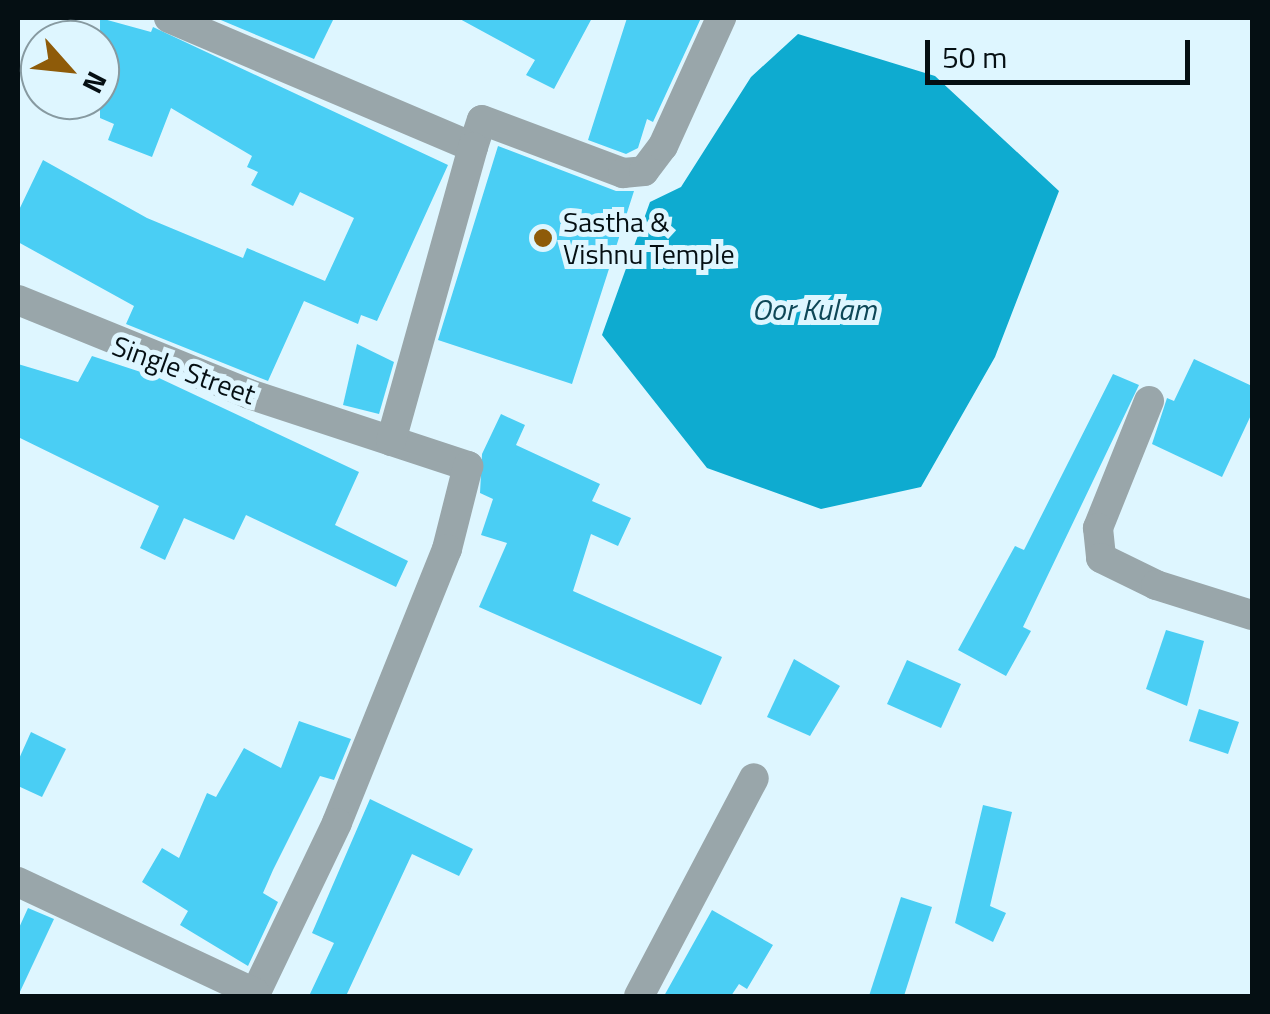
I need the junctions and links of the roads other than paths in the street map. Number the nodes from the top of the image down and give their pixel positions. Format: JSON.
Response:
{"nodes":[{"id":1,"x":169,"y":18,"type":"edge"},
{"id":2,"x":721,"y":18,"type":"edge"},
{"id":3,"x":473,"y":147,"type":"junction"},
{"id":4,"x":18,"y":300,"type":"edge"},
{"id":5,"x":1149,"y":401,"type":"dead end"},
{"id":6,"x":390,"y":442,"type":"junction"},
{"id":7,"x":1252,"y":616,"type":"edge"},
{"id":8,"x":754,"y":778,"type":"dead end"},
{"id":9,"x":18,"y":882,"type":"edge"},
{"id":10,"x":254,"y":995,"type":"edge"},
{"id":11,"x":639,"y":996,"type":"edge"}],
"edges":[{"from":1,"to":3,"type":"street"},
{"from":2,"to":3,"type":"street"},
{"from":3,"to":6,"type":"street"},
{"from":4,"to":6,"type":"street","name":"Single Street"},
{"from":5,"to":7,"type":"street"},
{"from":6,"to":10,"type":"street","name":"Single Street"},
{"from":8,"to":11,"type":"street"},
{"from":9,"to":10,"type":"street"}]}
